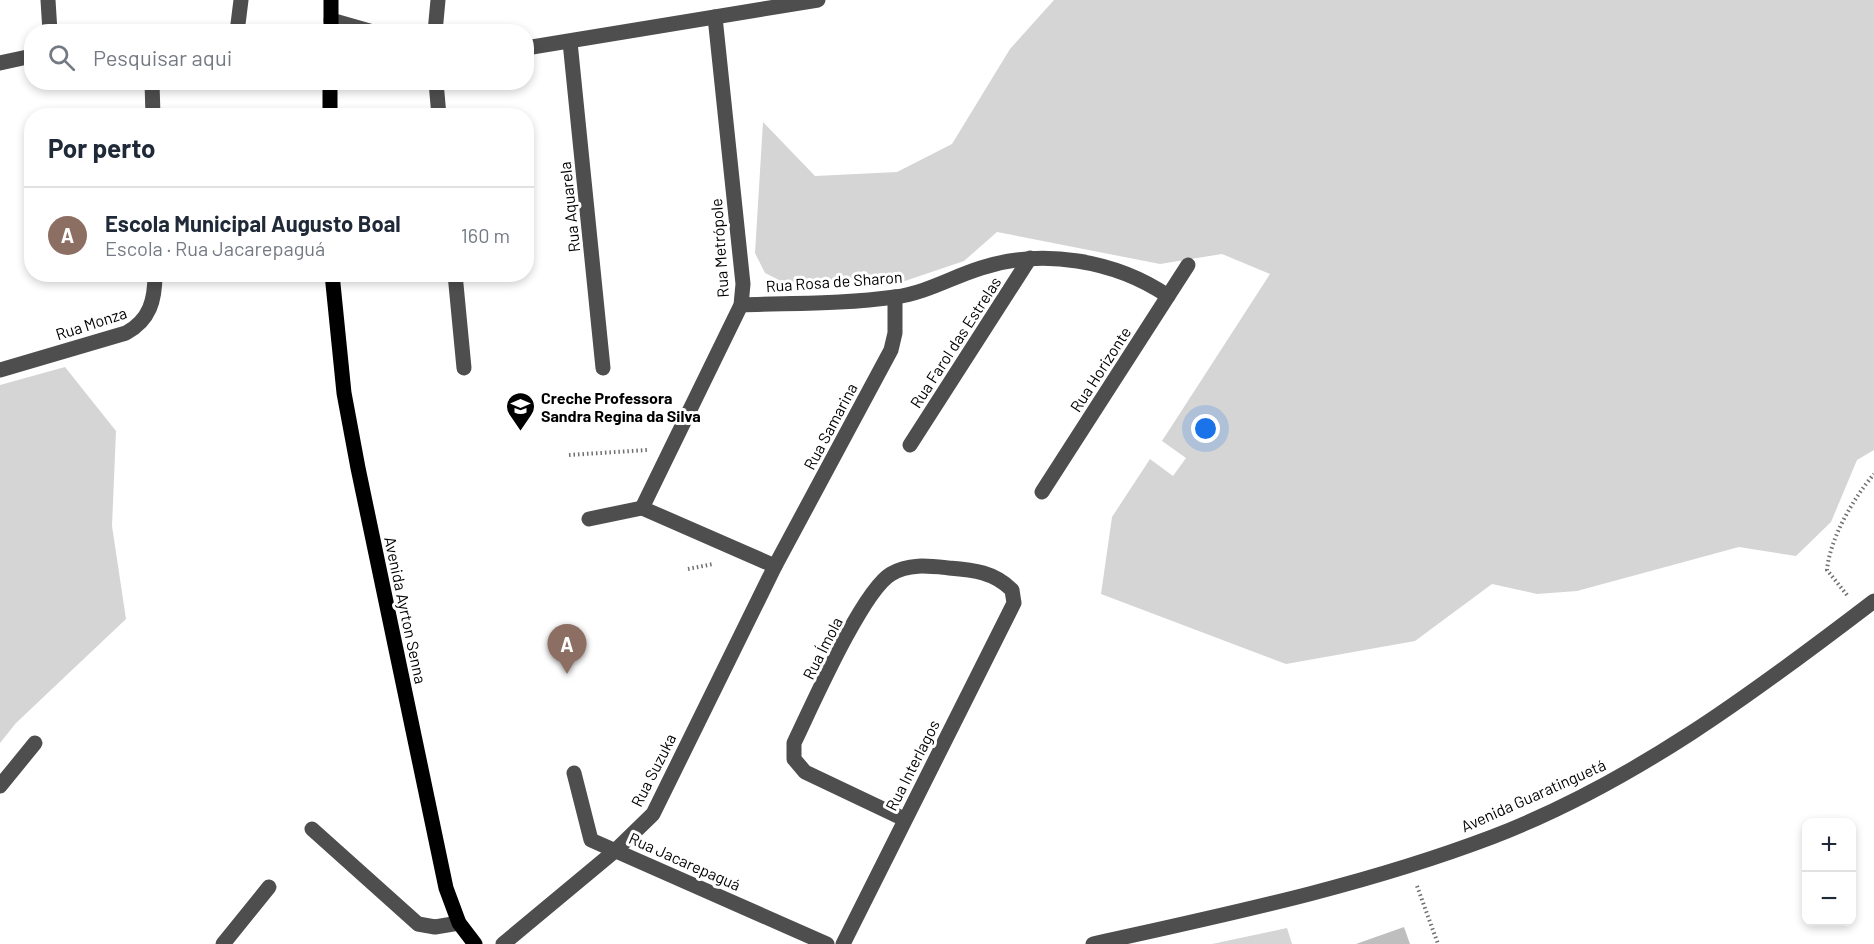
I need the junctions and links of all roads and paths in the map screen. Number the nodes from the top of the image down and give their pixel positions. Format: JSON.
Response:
{"nodes":[{"id":1,"x":48,"y":0,"type":"edge"},
{"id":2,"x":241,"y":0,"type":"edge"},
{"id":3,"x":332,"y":0,"type":"edge"},
{"id":4,"x":438,"y":0,"type":"edge"},
{"id":5,"x":818,"y":0,"type":"edge"},
{"id":6,"x":715,"y":17,"type":"junction"},
{"id":7,"x":50,"y":24,"type":"edge"},
{"id":8,"x":238,"y":24,"type":"edge"},
{"id":9,"x":331,"y":24,"type":"edge"},
{"id":10,"x":436,"y":24,"type":"edge"},
{"id":11,"x":570,"y":42,"type":"junction"},
{"id":12,"x":534,"y":47,"type":"edge"},
{"id":13,"x":24,"y":58,"type":"edge"},
{"id":14,"x":0,"y":63,"type":"edge"},
{"id":15,"x":152,"y":90,"type":"edge"},
{"id":16,"x":330,"y":90,"type":"edge"},
{"id":17,"x":437,"y":90,"type":"edge"},
{"id":18,"x":153,"y":108,"type":"edge"},
{"id":19,"x":330,"y":108,"type":"edge"},
{"id":20,"x":438,"y":108,"type":"edge"},
{"id":21,"x":1030,"y":258,"type":"junction"},
{"id":22,"x":1188,"y":265,"type":"dead end"},
{"id":23,"x":155,"y":282,"type":"edge"},
{"id":24,"x":333,"y":282,"type":"edge"},
{"id":25,"x":456,"y":282,"type":"edge"},
{"id":26,"x":1168,"y":296,"type":"junction"},
{"id":27,"x":895,"y":297,"type":"junction"},
{"id":28,"x":741,"y":305,"type":"junction"},
{"id":29,"x":464,"y":368,"type":"dead end"},
{"id":30,"x":603,"y":368,"type":"dead end"},
{"id":31,"x":0,"y":370,"type":"edge"},
{"id":32,"x":910,"y":445,"type":"dead end"},
{"id":33,"x":671,"y":449,"type":"junction"},
{"id":34,"x":569,"y":456,"type":"dead end"},
{"id":35,"x":1874,"y":474,"type":"edge"},
{"id":36,"x":1042,"y":492,"type":"dead end"},
{"id":37,"x":642,"y":508,"type":"junction"},
{"id":38,"x":589,"y":519,"type":"dead end"},
{"id":39,"x":710,"y":565,"type":"dead end"},
{"id":40,"x":775,"y":566,"type":"junction"},
{"id":41,"x":687,"y":569,"type":"dead end"},
{"id":42,"x":1014,"y":603,"type":"joint"},
{"id":43,"x":1874,"y":603,"type":"edge"},
{"id":44,"x":1860,"y":612,"type":"junction"},
{"id":45,"x":35,"y":743,"type":"dead end"},
{"id":46,"x":574,"y":773,"type":"dead end"},
{"id":47,"x":0,"y":786,"type":"edge"},
{"id":48,"x":904,"y":819,"type":"junction"},
{"id":49,"x":312,"y":829,"type":"dead end"},
{"id":50,"x":616,"y":850,"type":"junction"},
{"id":51,"x":1409,"y":865,"type":"junction"},
{"id":52,"x":269,"y":887,"type":"dead end"},
{"id":53,"x":459,"y":923,"type":"junction"},
{"id":54,"x":223,"y":944,"type":"edge"},
{"id":55,"x":475,"y":944,"type":"edge"},
{"id":56,"x":503,"y":944,"type":"edge"},
{"id":57,"x":827,"y":944,"type":"edge"},
{"id":58,"x":843,"y":944,"type":"edge"},
{"id":59,"x":1094,"y":944,"type":"edge"},
{"id":60,"x":1438,"y":944,"type":"edge"}],
"edges":[{"from":1,"to":7,"type":"street"},
{"from":2,"to":8,"type":"street"},
{"from":3,"to":9,"type":"main road"},
{"from":4,"to":10,"type":"street"},
{"from":5,"to":6,"type":"street"},
{"from":6,"to":11,"type":"street"},
{"from":6,"to":28,"type":"street","name":"Rua Metrópole"},
{"from":11,"to":12,"type":"street"},
{"from":11,"to":30,"type":"street","name":"Rua Aquarela"},
{"from":13,"to":14,"type":"street"},
{"from":15,"to":18,"type":"street"},
{"from":16,"to":19,"type":"main road"},
{"from":17,"to":20,"type":"street"},
{"from":21,"to":26,"type":"street","name":"Rua Rosa de Sharon"},
{"from":21,"to":27,"type":"street","name":"Rua Rosa de Sharon"},
{"from":21,"to":32,"type":"street","name":"Rua Farol das Estrelas"},
{"from":22,"to":26,"type":"street","name":"Rua Horizonte"},
{"from":23,"to":31,"type":"street","name":"Rua Monza"},
{"from":24,"to":53,"type":"main road","name":"Avenida Ayrton Senna"},
{"from":25,"to":29,"type":"street"},
{"from":26,"to":36,"type":"street","name":"Rua Horizonte"},
{"from":27,"to":28,"type":"street","name":"Rua Rosa de Sharon"},
{"from":27,"to":40,"type":"street","name":"Rua Samarina"},
{"from":28,"to":33,"type":"street","name":"Rua Metrópole"},
{"from":33,"to":34,"type":"path"},
{"from":33,"to":37,"type":"street","name":"Rua Metrópole"},
{"from":35,"to":44,"type":"path"},
{"from":37,"to":38,"type":"street"},
{"from":37,"to":40,"type":"street"},
{"from":39,"to":41,"type":"path"},
{"from":40,"to":50,"type":"street","name":"Rua Suzuka"},
{"from":42,"to":48,"type":"street","name":"Rua Interlagos"},
{"from":42,"to":48,"type":"street","name":"Rua Ímola"},
{"from":43,"to":44,"type":"street","name":"Avenida Guaratinguetá"},
{"from":44,"to":51,"type":"street","name":"Avenida Guaratinguetá"},
{"from":45,"to":47,"type":"street"},
{"from":46,"to":50,"type":"street","name":"Rua Jacarepaguá"},
{"from":48,"to":58,"type":"street","name":"Rua Interlagos"},
{"from":49,"to":53,"type":"street"},
{"from":50,"to":56,"type":"street","name":"Rua Suzuka"},
{"from":50,"to":57,"type":"street","name":"Rua Jacarepaguá"},
{"from":51,"to":59,"type":"street","name":"Avenida Guaratinguetá"},
{"from":51,"to":60,"type":"path"},
{"from":52,"to":54,"type":"street"},
{"from":53,"to":55,"type":"main road","name":"Avenida Ayrton Senna"}]}
